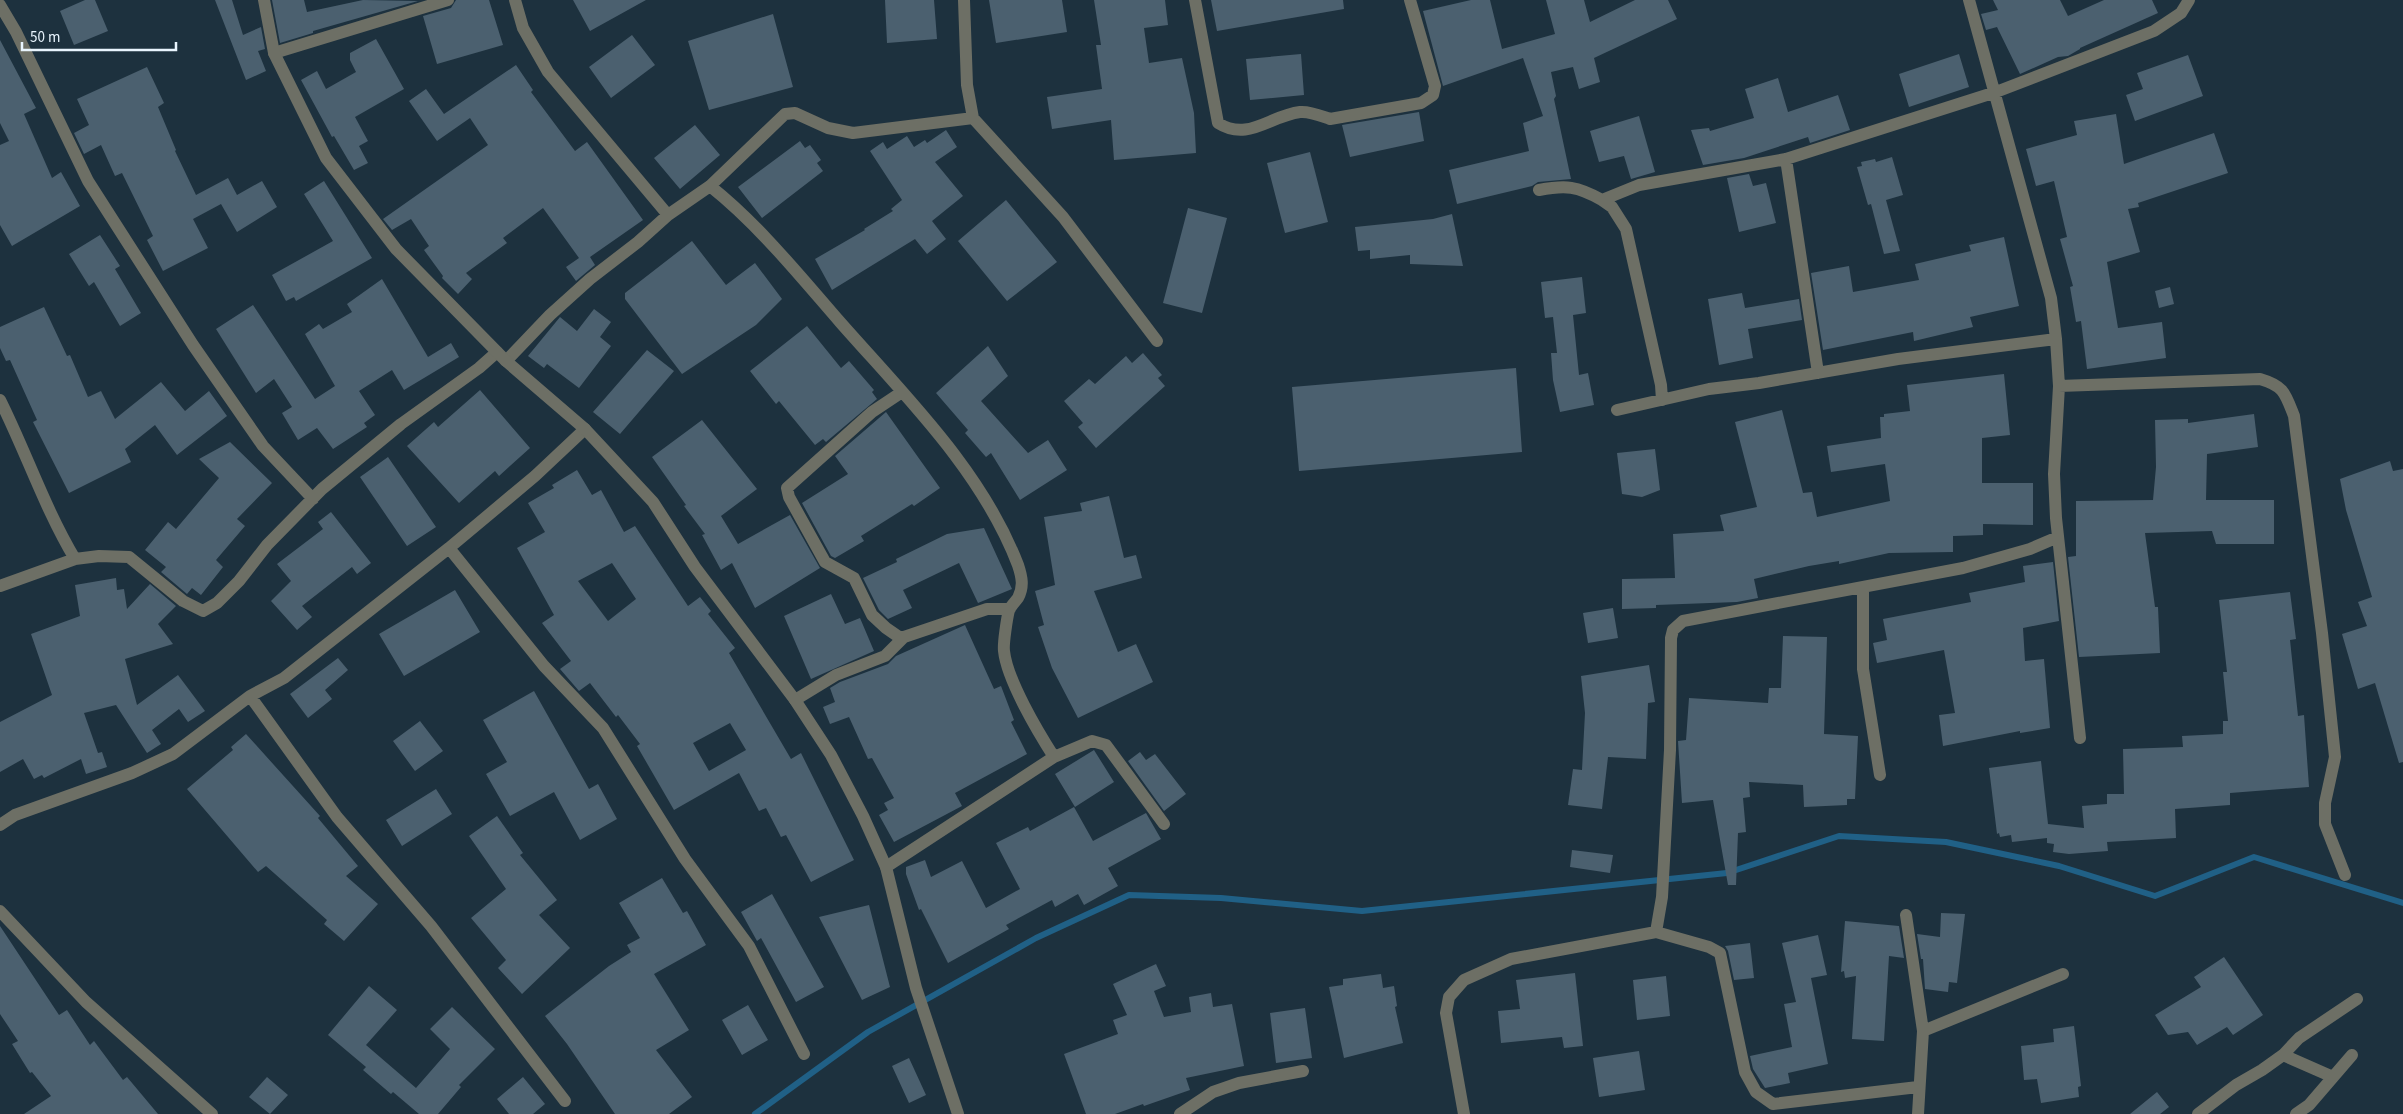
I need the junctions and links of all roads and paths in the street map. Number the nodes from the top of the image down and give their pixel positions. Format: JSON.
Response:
{"nodes":[{"id":1,"x":264,"y":0,"type":"edge"},
{"id":2,"x":448,"y":0,"type":"edge"},
{"id":3,"x":515,"y":0,"type":"edge"},
{"id":4,"x":964,"y":0,"type":"edge"},
{"id":5,"x":1195,"y":0,"type":"edge"},
{"id":6,"x":1410,"y":0,"type":"edge"},
{"id":7,"x":1969,"y":0,"type":"edge"},
{"id":8,"x":2189,"y":0,"type":"edge"},
{"id":9,"x":0,"y":5,"type":"edge"},
{"id":10,"x":274,"y":53,"type":"junction"},
{"id":11,"x":1996,"y":92,"type":"junction"},
{"id":12,"x":973,"y":118,"type":"junction"},
{"id":13,"x":1786,"y":159,"type":"junction"},
{"id":14,"x":710,"y":186,"type":"junction"},
{"id":15,"x":1539,"y":190,"type":"dead end"},
{"id":16,"x":1602,"y":200,"type":"junction"},
{"id":17,"x":668,"y":215,"type":"junction"},
{"id":18,"x":2056,"y":339,"type":"junction"},
{"id":19,"x":1156,"y":341,"type":"dead end"},
{"id":20,"x":501,"y":356,"type":"junction"},
{"id":21,"x":1818,"y":373,"type":"junction"},
{"id":22,"x":2059,"y":386,"type":"junction"},
{"id":23,"x":902,"y":392,"type":"junction"},
{"id":24,"x":0,"y":400,"type":"edge"},
{"id":25,"x":1662,"y":400,"type":"junction"},
{"id":26,"x":1617,"y":410,"type":"dead end"},
{"id":27,"x":585,"y":429,"type":"junction"},
{"id":28,"x":313,"y":498,"type":"junction"},
{"id":29,"x":2058,"y":537,"type":"junction"},
{"id":30,"x":449,"y":548,"type":"junction"},
{"id":31,"x":75,"y":558,"type":"junction"},
{"id":32,"x":0,"y":586,"type":"edge"},
{"id":33,"x":1863,"y":586,"type":"junction"},
{"id":34,"x":1010,"y":609,"type":"junction"},
{"id":35,"x":904,"y":638,"type":"junction"},
{"id":36,"x":250,"y":696,"type":"junction"},
{"id":37,"x":795,"y":700,"type":"junction"},
{"id":38,"x":2080,"y":738,"type":"dead end"},
{"id":39,"x":1054,"y":757,"type":"junction"},
{"id":40,"x":1880,"y":775,"type":"dead end"},
{"id":41,"x":1164,"y":824,"type":"dead end"},
{"id":42,"x":0,"y":825,"type":"edge"},
{"id":43,"x":886,"y":867,"type":"junction"},
{"id":44,"x":2345,"y":875,"type":"dead end"},
{"id":45,"x":0,"y":911,"type":"edge"},
{"id":46,"x":1906,"y":915,"type":"dead end"},
{"id":47,"x":1656,"y":932,"type":"junction"},
{"id":48,"x":2063,"y":974,"type":"dead end"},
{"id":49,"x":2357,"y":999,"type":"dead end"},
{"id":50,"x":1923,"y":1031,"type":"junction"},
{"id":51,"x":804,"y":1054,"type":"dead end"},
{"id":52,"x":2283,"y":1055,"type":"junction"},
{"id":53,"x":2352,"y":1055,"type":"dead end"},
{"id":54,"x":1303,"y":1071,"type":"dead end"},
{"id":55,"x":2333,"y":1077,"type":"junction"},
{"id":56,"x":1918,"y":1087,"type":"junction"},
{"id":57,"x":565,"y":1101,"type":"dead end"},
{"id":58,"x":212,"y":1114,"type":"edge"},
{"id":59,"x":958,"y":1114,"type":"edge"},
{"id":60,"x":1180,"y":1114,"type":"edge"},
{"id":61,"x":1464,"y":1114,"type":"edge"},
{"id":62,"x":1918,"y":1114,"type":"edge"},
{"id":63,"x":2198,"y":1114,"type":"edge"},
{"id":64,"x":2296,"y":1114,"type":"edge"}],
"edges":[{"from":1,"to":10,"type":"street"},
{"from":2,"to":10,"type":"street"},
{"from":3,"to":17,"type":"street"},
{"from":4,"to":12,"type":"street"},
{"from":5,"to":6,"type":"street"},
{"from":7,"to":11,"type":"street"},
{"from":8,"to":11,"type":"street"},
{"from":9,"to":28,"type":"street"},
{"from":10,"to":20,"type":"street"},
{"from":11,"to":13,"type":"street"},
{"from":11,"to":18,"type":"street"},
{"from":12,"to":14,"type":"street"},
{"from":12,"to":19,"type":"street"},
{"from":13,"to":16,"type":"street"},
{"from":13,"to":21,"type":"street"},
{"from":14,"to":17,"type":"street"},
{"from":14,"to":23,"type":"street"},
{"from":15,"to":16,"type":"street"},
{"from":16,"to":25,"type":"street"},
{"from":17,"to":20,"type":"street"},
{"from":18,"to":21,"type":"street"},
{"from":18,"to":22,"type":"street"},
{"from":20,"to":27,"type":"street"},
{"from":20,"to":28,"type":"street"},
{"from":21,"to":25,"type":"street"},
{"from":22,"to":29,"type":"street"},
{"from":22,"to":44,"type":"street"},
{"from":23,"to":34,"type":"street"},
{"from":23,"to":35,"type":"street"},
{"from":24,"to":31,"type":"street"},
{"from":25,"to":26,"type":"street"},
{"from":27,"to":30,"type":"street"},
{"from":27,"to":37,"type":"street"},
{"from":28,"to":31,"type":"street"},
{"from":29,"to":33,"type":"street"},
{"from":29,"to":38,"type":"street"},
{"from":30,"to":36,"type":"street"},
{"from":30,"to":51,"type":"street"},
{"from":31,"to":32,"type":"street"},
{"from":33,"to":40,"type":"street"},
{"from":33,"to":47,"type":"street"},
{"from":34,"to":35,"type":"street"},
{"from":34,"to":39,"type":"street"},
{"from":35,"to":37,"type":"street"},
{"from":36,"to":42,"type":"street"},
{"from":36,"to":57,"type":"street"},
{"from":37,"to":43,"type":"street"},
{"from":39,"to":41,"type":"street"},
{"from":39,"to":43,"type":"street"},
{"from":43,"to":59,"type":"street"},
{"from":45,"to":58,"type":"street"},
{"from":46,"to":50,"type":"street"},
{"from":47,"to":56,"type":"street"},
{"from":47,"to":61,"type":"street"},
{"from":48,"to":50,"type":"street"},
{"from":49,"to":52,"type":"street"},
{"from":50,"to":56,"type":"street"},
{"from":52,"to":55,"type":"street"},
{"from":52,"to":63,"type":"street"},
{"from":53,"to":55,"type":"street"},
{"from":54,"to":60,"type":"street"},
{"from":55,"to":64,"type":"street"},
{"from":56,"to":62,"type":"street"}]}
